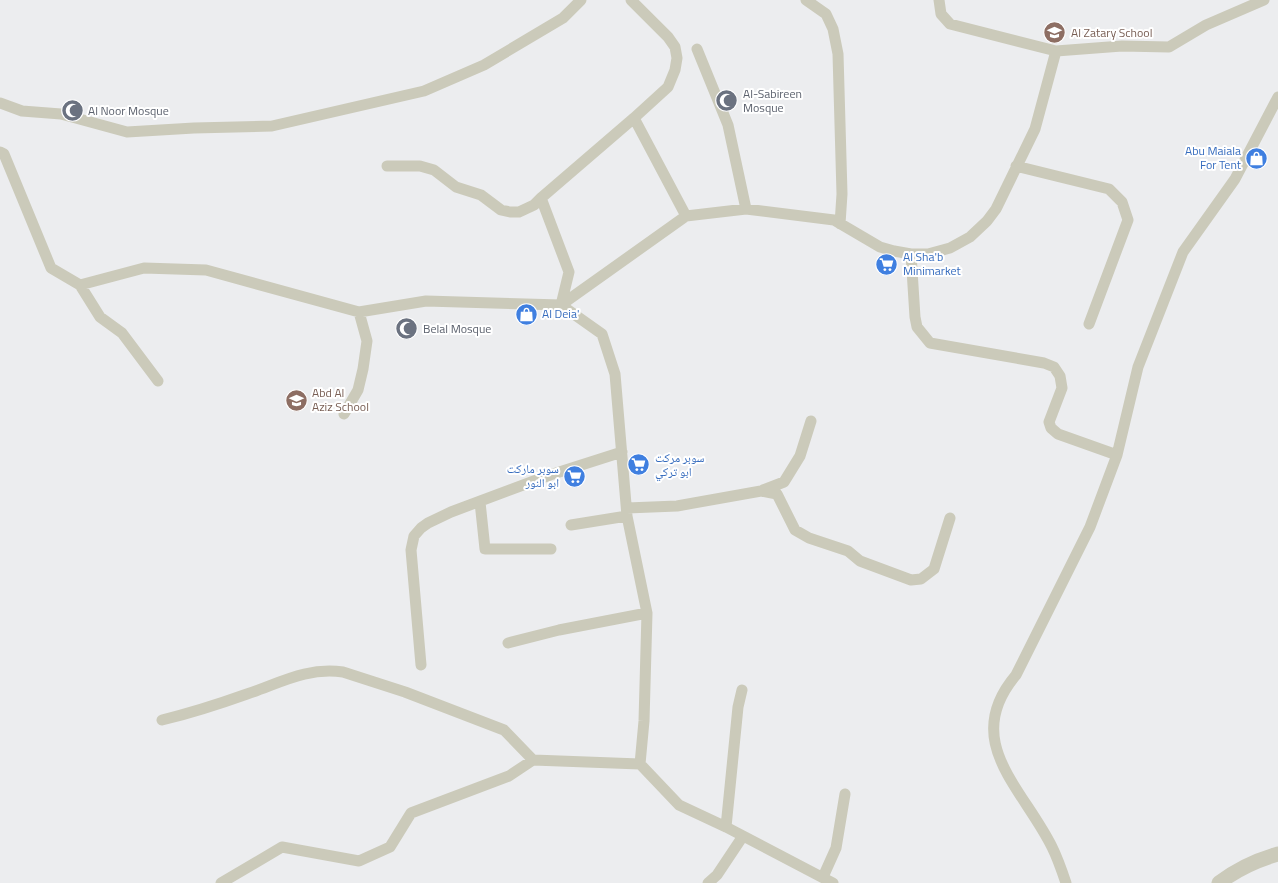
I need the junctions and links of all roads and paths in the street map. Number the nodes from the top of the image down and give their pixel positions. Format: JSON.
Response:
{"nodes":[{"id":1,"x":581,"y":0,"type":"edge"},
{"id":2,"x":631,"y":0,"type":"edge"},
{"id":3,"x":806,"y":0,"type":"edge"},
{"id":4,"x":939,"y":0,"type":"edge"},
{"id":5,"x":1264,"y":0,"type":"edge"},
{"id":6,"x":697,"y":49,"type":"dead end"},
{"id":7,"x":1056,"y":51,"type":"junction"},
{"id":8,"x":1278,"y":97,"type":"edge"},
{"id":9,"x":0,"y":103,"type":"edge"},
{"id":10,"x":634,"y":118,"type":"junction"},
{"id":11,"x":0,"y":152,"type":"edge"},
{"id":12,"x":388,"y":166,"type":"dead end"},
{"id":13,"x":1016,"y":166,"type":"junction"},
{"id":14,"x":541,"y":198,"type":"junction"},
{"id":15,"x":746,"y":209,"type":"junction"},
{"id":16,"x":686,"y":216,"type":"junction"},
{"id":17,"x":840,"y":224,"type":"junction"},
{"id":18,"x":911,"y":254,"type":"junction"},
{"id":19,"x":80,"y":285,"type":"junction"},
{"id":20,"x":560,"y":305,"type":"junction"},
{"id":21,"x":359,"y":312,"type":"junction"},
{"id":22,"x":1089,"y":324,"type":"dead end"},
{"id":23,"x":158,"y":381,"type":"dead end"},
{"id":24,"x":344,"y":414,"type":"dead end"},
{"id":25,"x":811,"y":421,"type":"dead end"},
{"id":26,"x":622,"y":452,"type":"junction"},
{"id":27,"x":1117,"y":455,"type":"junction"},
{"id":28,"x":761,"y":491,"type":"junction"},
{"id":29,"x":480,"y":502,"type":"junction"},
{"id":30,"x":627,"y":512,"type":"junction"},
{"id":31,"x":950,"y":518,"type":"dead end"},
{"id":32,"x":571,"y":525,"type":"dead end"},
{"id":33,"x":551,"y":549,"type":"dead end"},
{"id":34,"x":647,"y":612,"type":"junction"},
{"id":35,"x":508,"y":643,"type":"dead end"},
{"id":36,"x":421,"y":665,"type":"dead end"},
{"id":37,"x":742,"y":690,"type":"dead end"},
{"id":38,"x":162,"y":720,"type":"dead end"},
{"id":39,"x":533,"y":760,"type":"junction"},
{"id":40,"x":640,"y":764,"type":"junction"},
{"id":41,"x":846,"y":794,"type":"dead end"},
{"id":42,"x":726,"y":828,"type":"junction"},
{"id":43,"x":743,"y":836,"type":"junction"},
{"id":44,"x":1278,"y":854,"type":"edge"},
{"id":45,"x":828,"y":880,"type":"edge"},
{"id":46,"x":221,"y":883,"type":"edge"},
{"id":47,"x":708,"y":883,"type":"edge"},
{"id":48,"x":1066,"y":883,"type":"edge"},
{"id":49,"x":1219,"y":883,"type":"edge"}],
"edges":[{"from":1,"to":9,"type":"street"},
{"from":2,"to":10,"type":"street"},
{"from":3,"to":17,"type":"street"},
{"from":4,"to":7,"type":"street"},
{"from":5,"to":7,"type":"street"},
{"from":6,"to":15,"type":"street"},
{"from":7,"to":13,"type":"street"},
{"from":8,"to":27,"type":"street"},
{"from":10,"to":14,"type":"street"},
{"from":10,"to":16,"type":"street"},
{"from":11,"to":19,"type":"street"},
{"from":12,"to":14,"type":"street"},
{"from":13,"to":18,"type":"street"},
{"from":13,"to":22,"type":"street"},
{"from":14,"to":20,"type":"street"},
{"from":15,"to":16,"type":"street"},
{"from":15,"to":17,"type":"street"},
{"from":16,"to":20,"type":"street"},
{"from":17,"to":18,"type":"street"},
{"from":18,"to":27,"type":"street"},
{"from":19,"to":21,"type":"street"},
{"from":19,"to":23,"type":"street"},
{"from":20,"to":21,"type":"street"},
{"from":20,"to":26,"type":"street"},
{"from":21,"to":24,"type":"street"},
{"from":25,"to":28,"type":"street"},
{"from":26,"to":29,"type":"street"},
{"from":26,"to":30,"type":"street"},
{"from":27,"to":48,"type":"street"},
{"from":28,"to":30,"type":"street"},
{"from":28,"to":31,"type":"street"},
{"from":29,"to":33,"type":"street"},
{"from":29,"to":36,"type":"street"},
{"from":30,"to":32,"type":"street"},
{"from":30,"to":34,"type":"street"},
{"from":34,"to":35,"type":"street"},
{"from":34,"to":40,"type":"street"},
{"from":37,"to":42,"type":"street"},
{"from":38,"to":39,"type":"street"},
{"from":39,"to":40,"type":"street"},
{"from":39,"to":46,"type":"street"},
{"from":40,"to":42,"type":"street"},
{"from":41,"to":45,"type":"street"},
{"from":42,"to":43,"type":"street"},
{"from":43,"to":45,"type":"street"},
{"from":43,"to":47,"type":"street"},
{"from":44,"to":49,"type":"street"}]}
